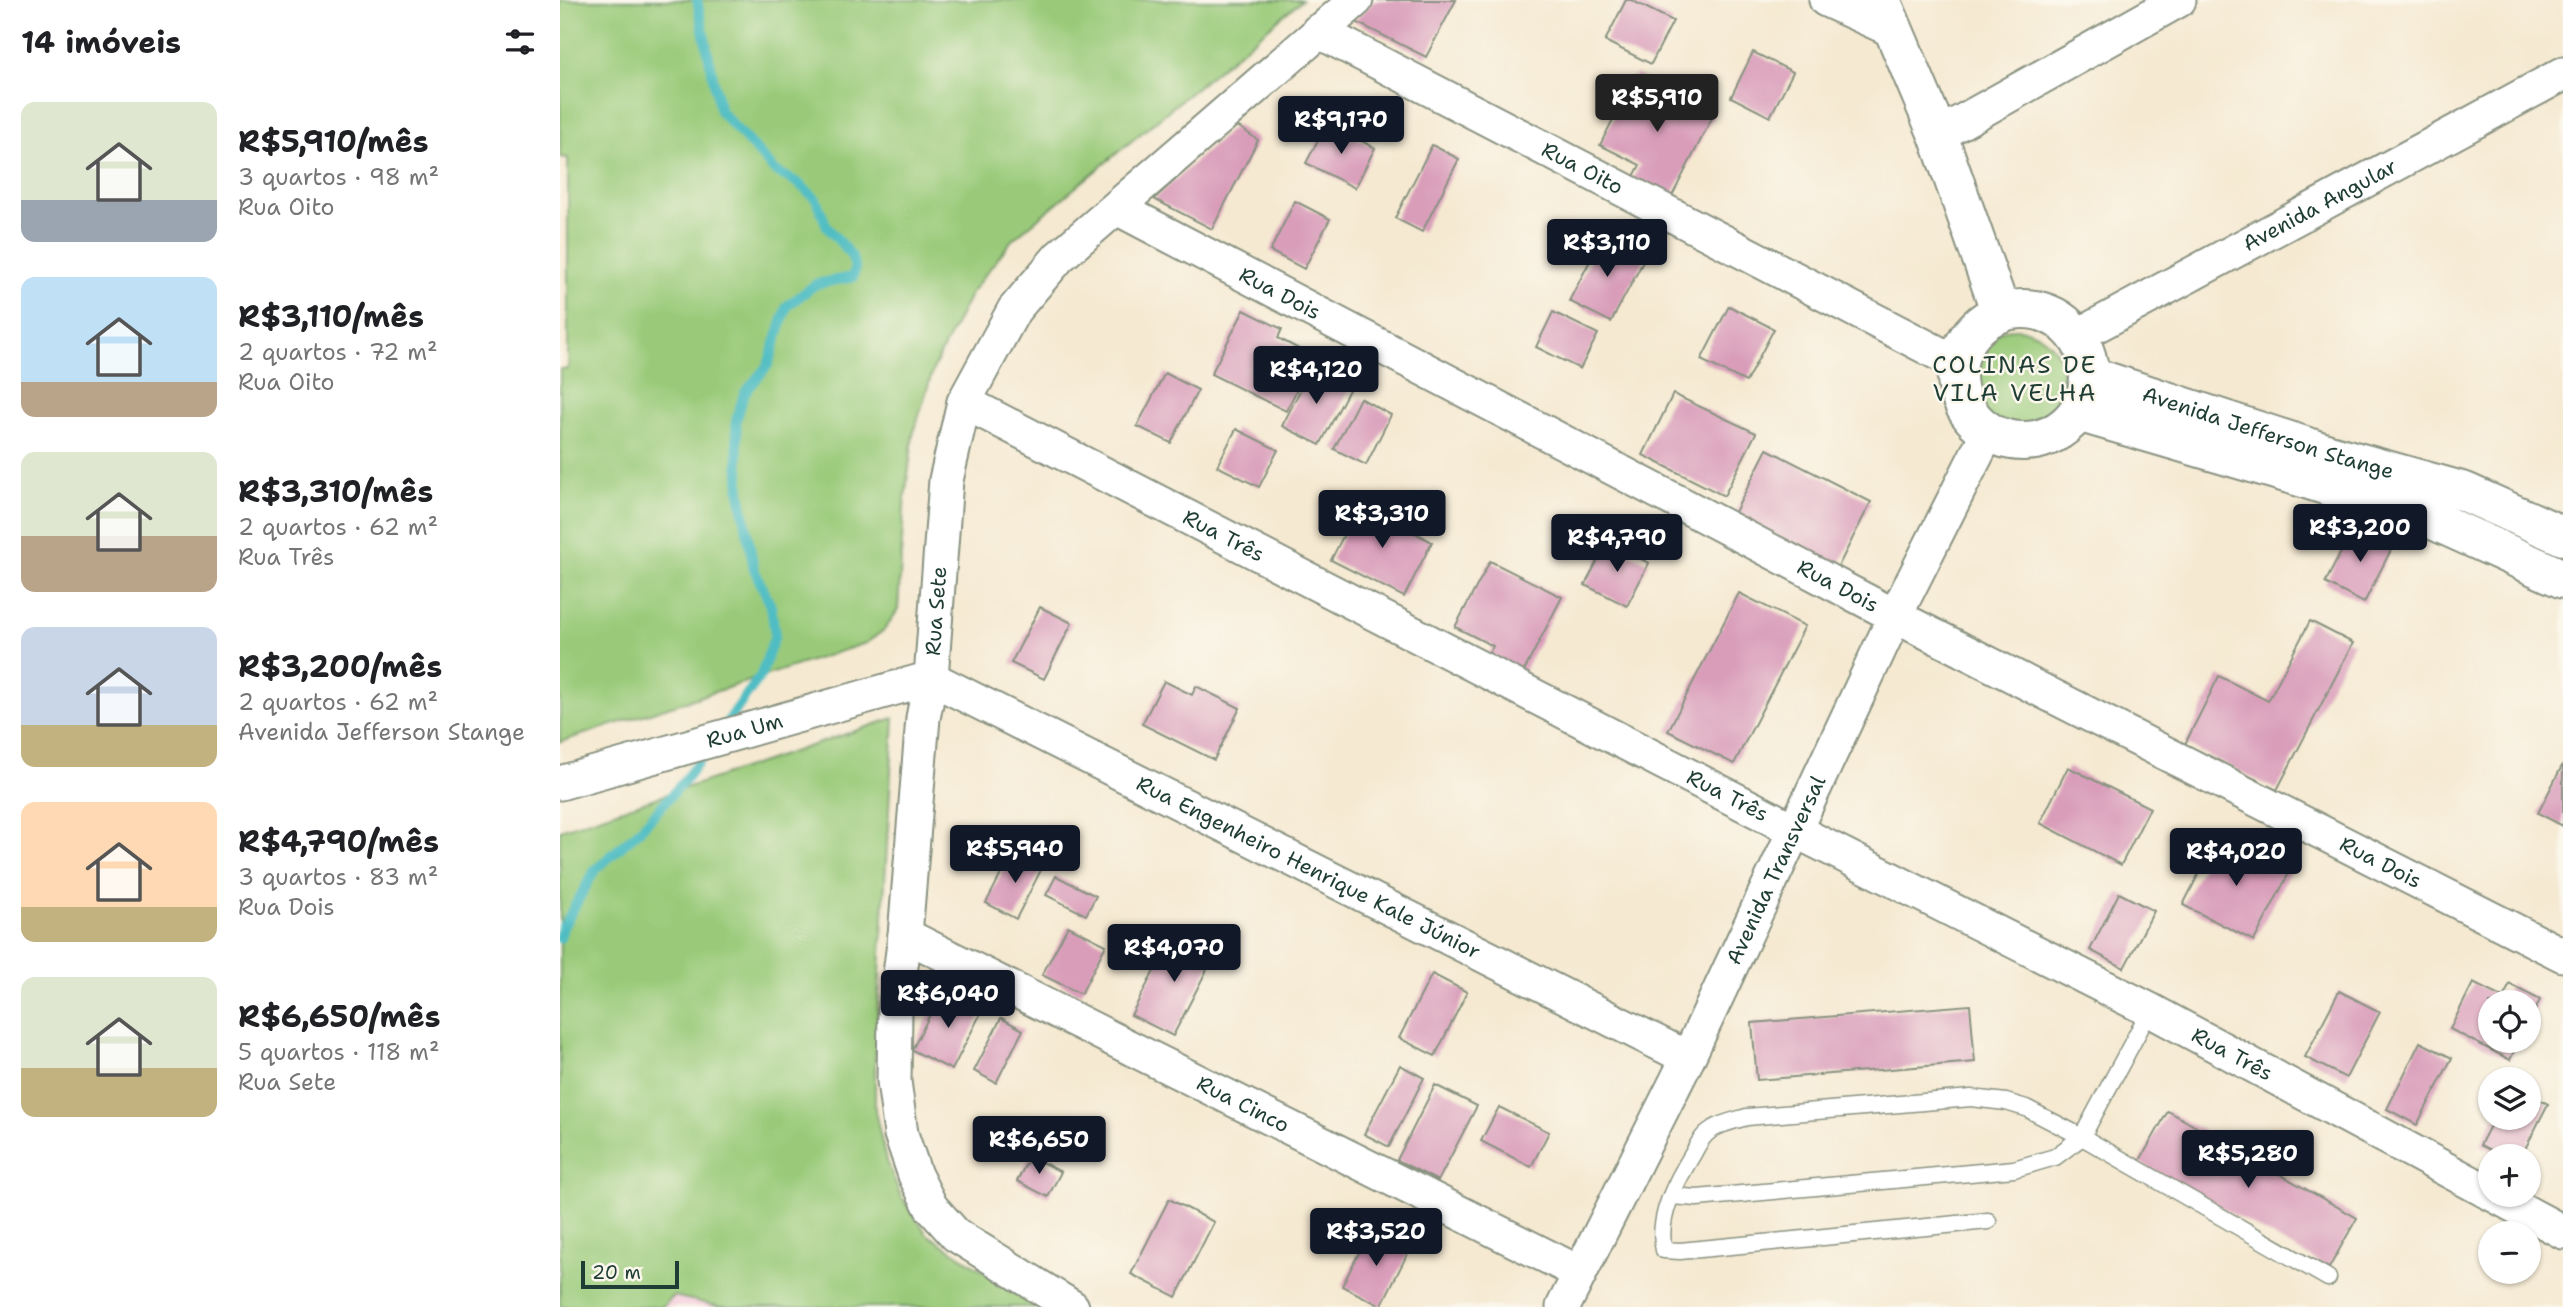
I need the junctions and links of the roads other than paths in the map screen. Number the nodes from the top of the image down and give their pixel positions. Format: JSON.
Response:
{"nodes":[{"id":1,"x":1356,"y":0,"type":"edge"},
{"id":2,"x":1826,"y":0,"type":"edge"},
{"id":3,"x":2179,"y":0,"type":"edge"},
{"id":4,"x":1887,"y":15,"type":"edge"},
{"id":5,"x":1318,"y":31,"type":"junction"},
{"id":6,"x":2563,"y":74,"type":"edge"},
{"id":7,"x":1938,"y":135,"type":"junction"},
{"id":8,"x":1117,"y":208,"type":"junction"},
{"id":9,"x":2001,"y":313,"type":"junction"},
{"id":10,"x":2077,"y":336,"type":"junction"},
{"id":11,"x":1957,"y":363,"type":"junction"},
{"id":12,"x":2090,"y":376,"type":"junction"},
{"id":13,"x":964,"y":402,"type":"junction"},
{"id":14,"x":2078,"y":412,"type":"junction"},
{"id":15,"x":1988,"y":432,"type":"junction"},
{"id":16,"x":2563,"y":536,"type":"edge"},
{"id":17,"x":2563,"y":579,"type":"edge"},
{"id":18,"x":1895,"y":616,"type":"junction"},
{"id":19,"x":931,"y":678,"type":"junction"},
{"id":20,"x":560,"y":783,"type":"edge"},
{"id":21,"x":1796,"y":831,"type":"junction"},
{"id":22,"x":905,"y":935,"type":"junction"},
{"id":23,"x":2563,"y":955,"type":"edge"},
{"id":24,"x":2150,"y":1010,"type":"junction"},
{"id":25,"x":1688,"y":1058,"type":"junction"},
{"id":26,"x":2082,"y":1137,"type":"junction"},
{"id":27,"x":2478,"y":1186,"type":"edge"},
{"id":28,"x":1671,"y":1196,"type":"junction"},
{"id":29,"x":2516,"y":1207,"type":"edge"},
{"id":30,"x":1988,"y":1221,"type":"dead end"},
{"id":31,"x":2563,"y":1232,"type":"edge"},
{"id":32,"x":1580,"y":1273,"type":"junction"},
{"id":33,"x":2328,"y":1278,"type":"dead end"},
{"id":34,"x":1072,"y":1307,"type":"edge"},
{"id":35,"x":1563,"y":1307,"type":"edge"}],
"edges":[{"from":1,"to":5,"type":"street","name":"Rua Sete"},
{"from":2,"to":4,"type":"street"},
{"from":3,"to":7,"type":"street"},
{"from":4,"to":7,"type":"street"},
{"from":5,"to":8,"type":"street","name":"Rua Sete"},
{"from":5,"to":11,"type":"street","name":"Rua Oito"},
{"from":6,"to":10,"type":"street","name":"Avenida Angular"},
{"from":7,"to":9,"type":"street"},
{"from":8,"to":13,"type":"street","name":"Rua Sete"},
{"from":8,"to":18,"type":"street","name":"Rua Dois"},
{"from":9,"to":10,"type":"street"},
{"from":9,"to":11,"type":"street"},
{"from":10,"to":12,"type":"street"},
{"from":11,"to":15,"type":"street"},
{"from":12,"to":14,"type":"street"},
{"from":12,"to":16,"type":"street","name":"Avenida Jefferson Stange"},
{"from":13,"to":19,"type":"street","name":"Rua Sete"},
{"from":13,"to":21,"type":"street","name":"Rua Três"},
{"from":14,"to":15,"type":"street"},
{"from":14,"to":17,"type":"street","name":"Avenida Jefferson Stange"},
{"from":15,"to":18,"type":"street","name":"Avenida Transversal"},
{"from":18,"to":21,"type":"street","name":"Avenida Transversal"},
{"from":18,"to":23,"type":"street","name":"Rua Dois"},
{"from":19,"to":20,"type":"street","name":"Rua Um"},
{"from":19,"to":22,"type":"street","name":"Rua Sete"},
{"from":19,"to":25,"type":"street","name":"Rua Engenheiro Henrique Kale Júnior"},
{"from":21,"to":24,"type":"street","name":"Rua Três"},
{"from":21,"to":25,"type":"street","name":"Avenida Transversal"},
{"from":22,"to":32,"type":"street","name":"Rua Cinco"},
{"from":22,"to":34,"type":"street","name":"Rua Sete"},
{"from":24,"to":26,"type":"lane"},
{"from":24,"to":27,"type":"street","name":"Rua Três"},
{"from":25,"to":32,"type":"street","name":"Avenida Transversal"},
{"from":26,"to":28,"type":"lane"},
{"from":26,"to":28,"type":"lane"},
{"from":26,"to":33,"type":"lane"},
{"from":28,"to":30,"type":"lane"},
{"from":29,"to":31,"type":"street","name":"Rua Três"},
{"from":32,"to":35,"type":"street","name":"Avenida Transversal"}]}
